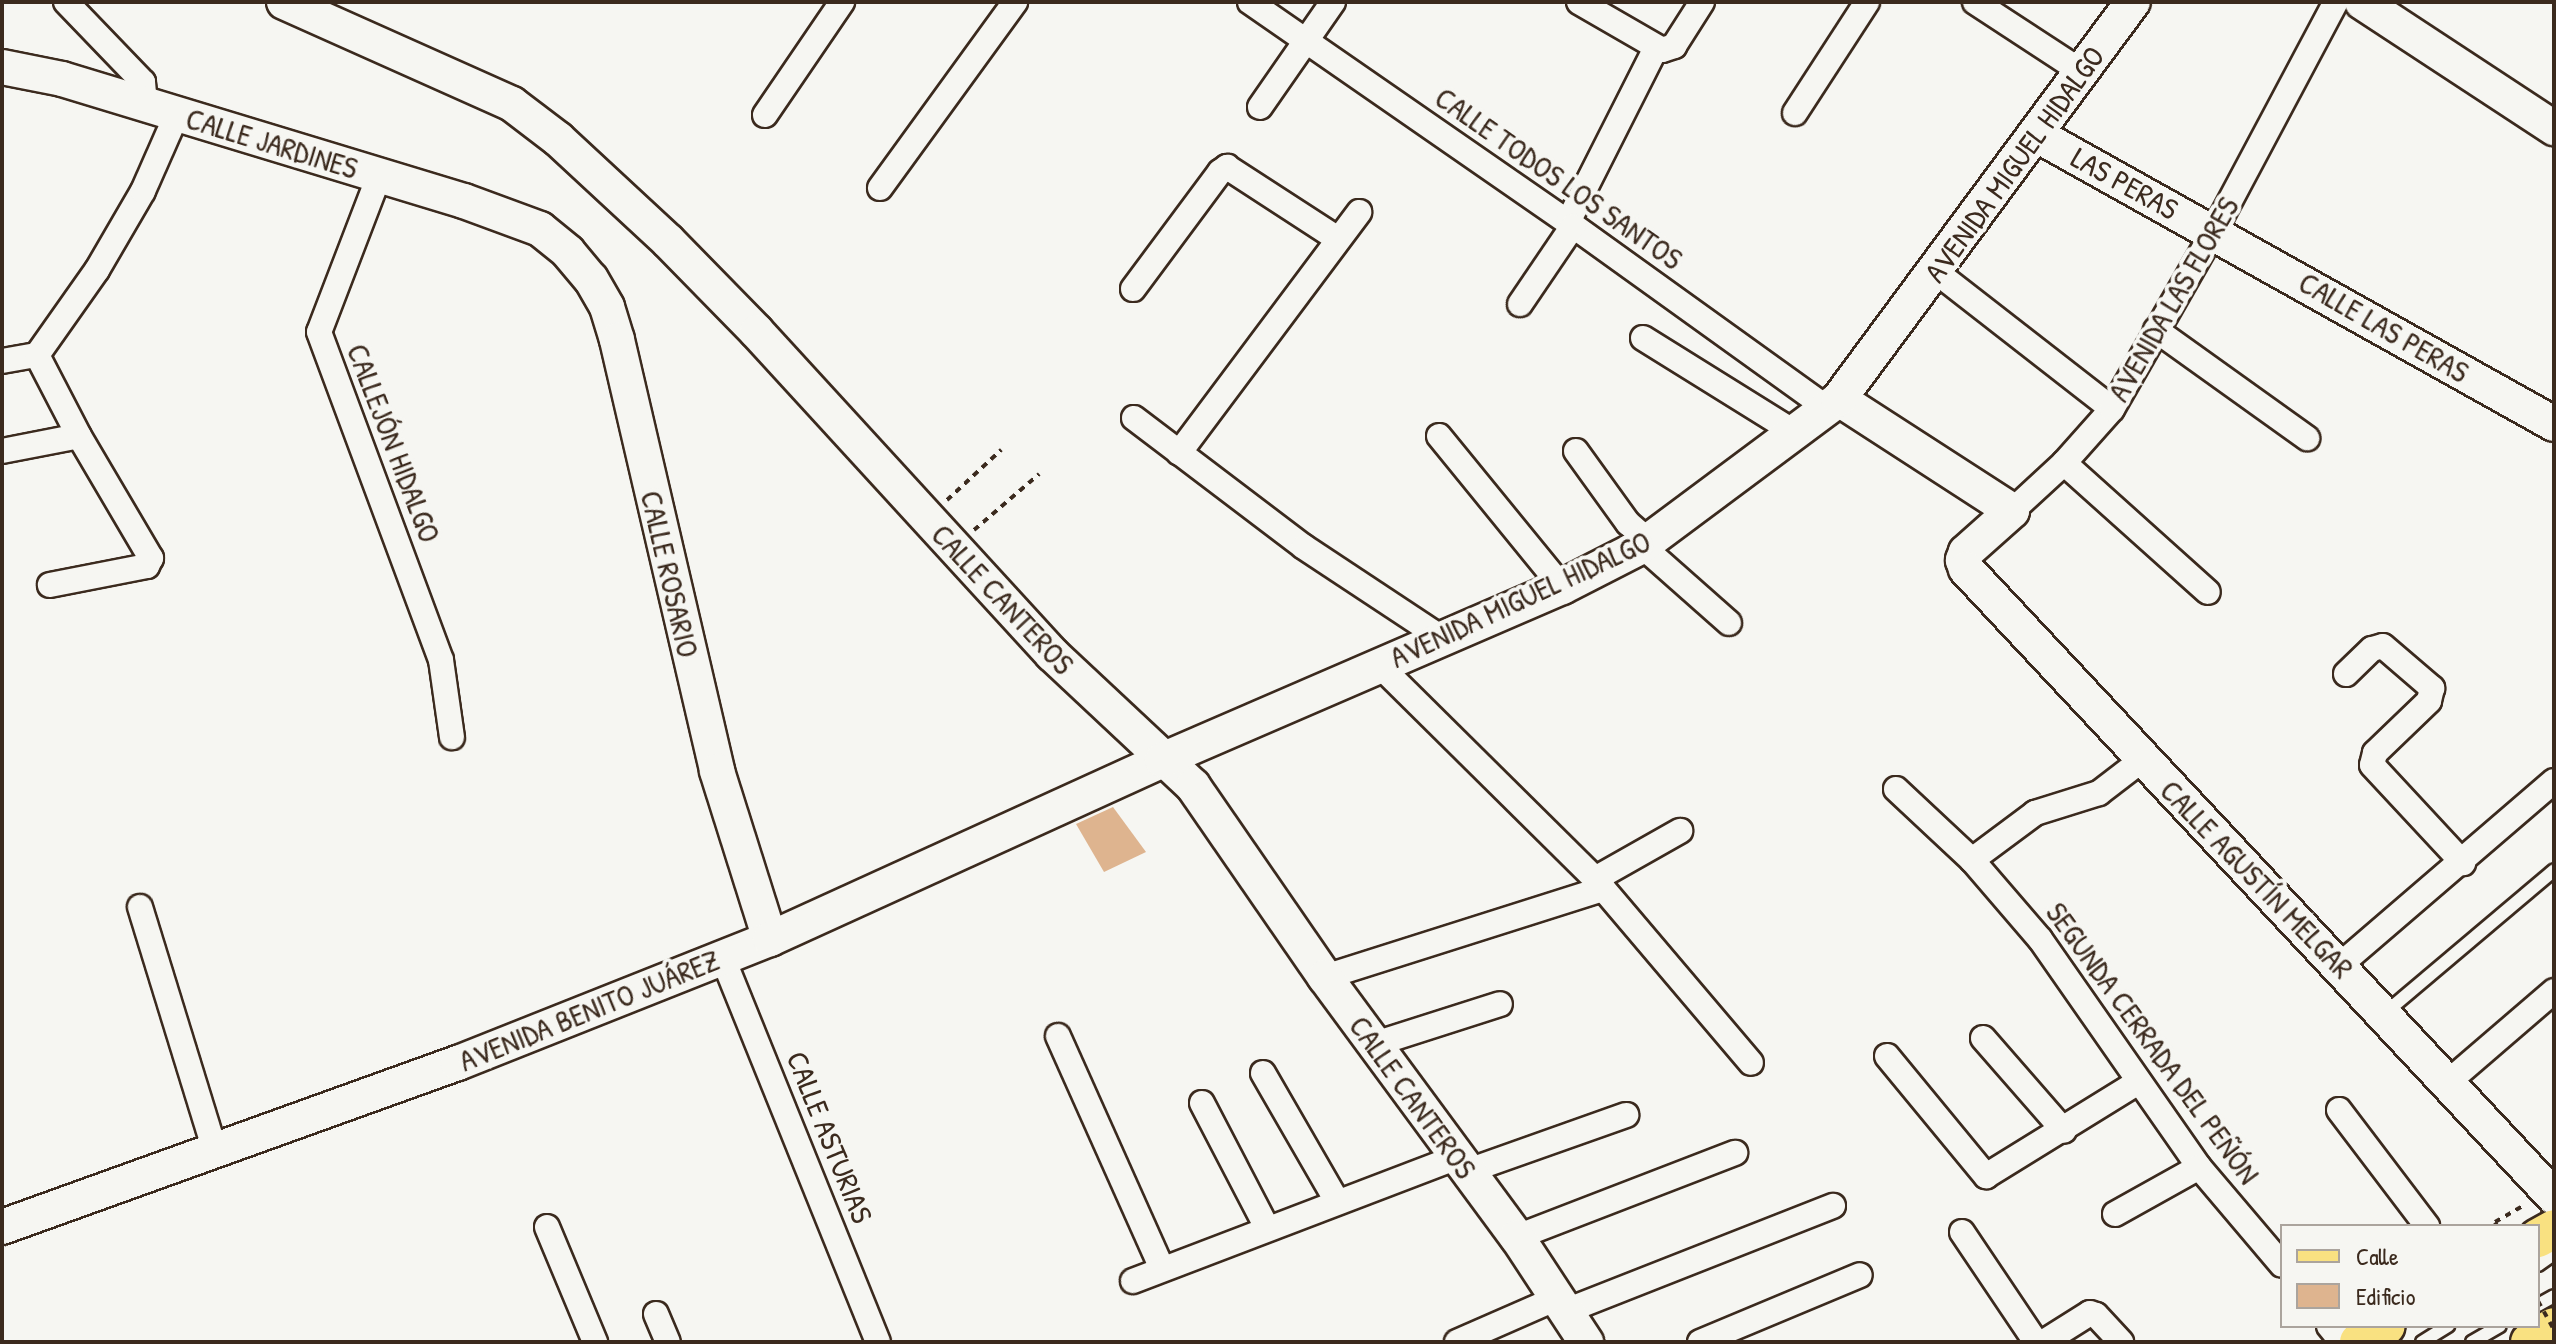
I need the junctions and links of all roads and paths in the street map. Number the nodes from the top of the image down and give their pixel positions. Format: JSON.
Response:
{"nodes":[{"id":1,"x":66,"y":2,"type":"edge"},
{"id":2,"x":284,"y":2,"type":"edge"},
{"id":3,"x":842,"y":2,"type":"edge"},
{"id":4,"x":1015,"y":2,"type":"edge"},
{"id":5,"x":1250,"y":2,"type":"edge"},
{"id":6,"x":1333,"y":2,"type":"edge"},
{"id":7,"x":1579,"y":2,"type":"edge"},
{"id":8,"x":1702,"y":2,"type":"edge"},
{"id":9,"x":1867,"y":2,"type":"edge"},
{"id":10,"x":1975,"y":2,"type":"edge"},
{"id":11,"x":2133,"y":2,"type":"edge"},
{"id":12,"x":2336,"y":2,"type":"edge"},
{"id":13,"x":2362,"y":2,"type":"edge"},
{"id":14,"x":1309,"y":41,"type":"junction"},
{"id":15,"x":1662,"y":49,"type":"junction"},
{"id":16,"x":2,"y":67,"type":"edge"},
{"id":17,"x":2082,"y":72,"type":"junction"},
{"id":18,"x":1260,"y":107,"type":"dead end"},
{"id":19,"x":161,"y":109,"type":"junction"},
{"id":20,"x":1795,"y":113,"type":"dead end"},
{"id":21,"x":765,"y":115,"type":"dead end"},
{"id":22,"x":2554,"y":128,"type":"edge"},
{"id":23,"x":2037,"y":135,"type":"junction"},
{"id":24,"x":379,"y":176,"type":"junction"},
{"id":25,"x":880,"y":188,"type":"dead end"},
{"id":26,"x":1359,"y":212,"type":"dead end"},
{"id":27,"x":1570,"y":224,"type":"junction"},
{"id":28,"x":540,"y":229,"type":"joint"},
{"id":29,"x":2214,"y":231,"type":"junction"},
{"id":30,"x":1338,"y":239,"type":"junction"},
{"id":31,"x":1935,"y":271,"type":"junction"},
{"id":32,"x":1133,"y":289,"type":"dead end"},
{"id":33,"x":1520,"y":304,"type":"dead end"},
{"id":34,"x":2156,"y":330,"type":"junction"},
{"id":35,"x":1643,"y":338,"type":"dead end"},
{"id":36,"x":37,"y":355,"type":"junction"},
{"id":37,"x":2,"y":361,"type":"edge"},
{"id":38,"x":1834,"y":404,"type":"junction"},
{"id":39,"x":2112,"y":409,"type":"junction"},
{"id":40,"x":1134,"y":418,"type":"dead end"},
{"id":41,"x":2554,"y":424,"type":"edge"},
{"id":42,"x":1797,"y":434,"type":"junction"},
{"id":43,"x":79,"y":436,"type":"junction"},
{"id":44,"x":1439,"y":436,"type":"dead end"},
{"id":45,"x":2307,"y":438,"type":"dead end"},
{"id":46,"x":1001,"y":450,"type":"dead end"},
{"id":47,"x":2,"y":451,"type":"edge"},
{"id":48,"x":1576,"y":451,"type":"dead end"},
{"id":49,"x":1179,"y":453,"type":"junction"},
{"id":50,"x":2064,"y":463,"type":"junction"},
{"id":51,"x":1039,"y":474,"type":"dead end"},
{"id":52,"x":2012,"y":511,"type":"junction"},
{"id":53,"x":928,"y":517,"type":"junction"},
{"id":54,"x":1646,"y":544,"type":"junction"},
{"id":55,"x":954,"y":546,"type":"junction"},
{"id":56,"x":1963,"y":560,"type":"joint"},
{"id":57,"x":50,"y":585,"type":"dead end"},
{"id":58,"x":1562,"y":587,"type":"junction"},
{"id":59,"x":2208,"y":592,"type":"dead end"},
{"id":60,"x":1729,"y":623,"type":"dead end"},
{"id":61,"x":1440,"y":637,"type":"junction"},
{"id":62,"x":1379,"y":665,"type":"junction"},
{"id":63,"x":2346,"y":674,"type":"dead end"},
{"id":64,"x":452,"y":737,"type":"dead end"},
{"id":65,"x":1162,"y":760,"type":"junction"},
{"id":66,"x":2142,"y":760,"type":"junction"},
{"id":67,"x":2554,"y":781,"type":"edge"},
{"id":68,"x":1896,"y":789,"type":"dead end"},
{"id":69,"x":1680,"y":831,"type":"dead end"},
{"id":70,"x":1972,"y":860,"type":"junction"},
{"id":71,"x":2463,"y":863,"type":"junction"},
{"id":72,"x":2554,"y":870,"type":"edge"},
{"id":73,"x":1599,"y":884,"type":"junction"},
{"id":74,"x":140,"y":907,"type":"dead end"},
{"id":75,"x":770,"y":939,"type":"junction"},
{"id":76,"x":722,"y":956,"type":"junction"},
{"id":77,"x":2340,"y":965,"type":"junction"},
{"id":78,"x":1325,"y":977,"type":"junction"},
{"id":79,"x":2554,"y":991,"type":"edge"},
{"id":80,"x":1500,"y":1004,"type":"dead end"},
{"id":81,"x":2384,"y":1014,"type":"junction"},
{"id":82,"x":1058,"y":1036,"type":"dead end"},
{"id":83,"x":1983,"y":1038,"type":"dead end"},
{"id":84,"x":1375,"y":1044,"type":"junction"},
{"id":85,"x":1887,"y":1056,"type":"dead end"},
{"id":86,"x":1751,"y":1063,"type":"dead end"},
{"id":87,"x":1263,"y":1073,"type":"dead end"},
{"id":88,"x":2138,"y":1082,"type":"junction"},
{"id":89,"x":2447,"y":1083,"type":"junction"},
{"id":90,"x":1202,"y":1103,"type":"dead end"},
{"id":91,"x":2339,"y":1110,"type":"dead end"},
{"id":92,"x":1626,"y":1115,"type":"dead end"},
{"id":93,"x":2064,"y":1131,"type":"junction"},
{"id":94,"x":215,"y":1151,"type":"junction"},
{"id":95,"x":1735,"y":1153,"type":"dead end"},
{"id":96,"x":1463,"y":1164,"type":"junction"},
{"id":97,"x":2199,"y":1167,"type":"junction"},
{"id":98,"x":1337,"y":1201,"type":"junction"},
{"id":99,"x":1833,"y":1206,"type":"dead end"},
{"id":100,"x":2539,"y":1213,"type":"edge"},
{"id":101,"x":2115,"y":1214,"type":"dead end"},
{"id":102,"x":2425,"y":1224,"type":"edge"},
{"id":103,"x":2496,"y":1224,"type":"edge"},
{"id":104,"x":2,"y":1227,"type":"edge"},
{"id":105,"x":547,"y":1227,"type":"dead end"},
{"id":106,"x":1267,"y":1228,"type":"junction"},
{"id":107,"x":2554,"y":1229,"type":"edge"},
{"id":108,"x":1962,"y":1232,"type":"dead end"},
{"id":109,"x":1517,"y":1237,"type":"junction"},
{"id":110,"x":2280,"y":1263,"type":"edge"},
{"id":111,"x":1162,"y":1269,"type":"junction"},
{"id":112,"x":1860,"y":1275,"type":"dead end"},
{"id":113,"x":1133,"y":1281,"type":"dead end"},
{"id":114,"x":1561,"y":1305,"type":"junction"},
{"id":115,"x":2540,"y":1306,"type":"edge"},
{"id":116,"x":656,"y":1314,"type":"dead end"},
{"id":117,"x":2383,"y":1328,"type":"edge"},
{"id":118,"x":2445,"y":1328,"type":"edge"},
{"id":119,"x":2496,"y":1328,"type":"edge"},
{"id":120,"x":2554,"y":1329,"type":"edge"},
{"id":121,"x":595,"y":1342,"type":"edge"},
{"id":122,"x":668,"y":1342,"type":"edge"},
{"id":123,"x":878,"y":1342,"type":"edge"},
{"id":124,"x":1457,"y":1342,"type":"edge"},
{"id":125,"x":1586,"y":1342,"type":"edge"},
{"id":126,"x":1700,"y":1342,"type":"edge"},
{"id":127,"x":2036,"y":1342,"type":"edge"},
{"id":128,"x":2044,"y":1342,"type":"edge"},
{"id":129,"x":2121,"y":1342,"type":"edge"},
{"id":130,"x":2359,"y":1342,"type":"edge"},
{"id":131,"x":2422,"y":1342,"type":"edge"},
{"id":132,"x":2472,"y":1342,"type":"edge"},
{"id":133,"x":2530,"y":1342,"type":"edge"}],
"edges":[{"from":1,"to":19,"type":"street"},
{"from":2,"to":53,"type":"street","name":"CALLE CANTEROS"},
{"from":3,"to":21,"type":"street"},
{"from":4,"to":25,"type":"street"},
{"from":5,"to":14,"type":"street","name":"CALLE TODOS LOS SANTOS"},
{"from":6,"to":14,"type":"street"},
{"from":7,"to":15,"type":"street"},
{"from":8,"to":15,"type":"street"},
{"from":9,"to":20,"type":"street"},
{"from":10,"to":17,"type":"street"},
{"from":11,"to":17,"type":"street","name":"AVENIDA MIGUEL HIDALGO"},
{"from":12,"to":29,"type":"street","name":"AVENIDA LAS FLORES"},
{"from":13,"to":22,"type":"street"},
{"from":14,"to":18,"type":"street"},
{"from":14,"to":27,"type":"street","name":"CALLE TODOS LOS SANTOS"},
{"from":15,"to":27,"type":"street"},
{"from":16,"to":19,"type":"street","name":"CALLE JARDINES"},
{"from":17,"to":23,"type":"street","name":"AVENIDA MIGUEL HIDALGO"},
{"from":19,"to":24,"type":"street","name":"CALLE JARDINES"},
{"from":19,"to":36,"type":"street"},
{"from":23,"to":29,"type":"street","name":"LAS PERAS"},
{"from":23,"to":31,"type":"street","name":"AVENIDA MIGUEL HIDALGO"},
{"from":24,"to":28,"type":"street","name":"CALLE JARDINES"},
{"from":24,"to":64,"type":"street","name":"CALLEJÓN HIDALGO"},
{"from":26,"to":30,"type":"street"},
{"from":27,"to":33,"type":"street"},
{"from":27,"to":38,"type":"street","name":"CALLE TODOS LOS SANTOS"},
{"from":28,"to":75,"type":"street","name":"CALLE ROSARIO"},
{"from":29,"to":34,"type":"street","name":"AVENIDA LAS FLORES"},
{"from":29,"to":41,"type":"street","name":"CALLE LAS PERAS"},
{"from":30,"to":32,"type":"street"},
{"from":30,"to":49,"type":"street"},
{"from":31,"to":38,"type":"street","name":"AVENIDA MIGUEL HIDALGO"},
{"from":31,"to":39,"type":"street"},
{"from":34,"to":39,"type":"street","name":"AVENIDA LAS FLORES"},
{"from":34,"to":45,"type":"street"},
{"from":35,"to":42,"type":"street"},
{"from":36,"to":37,"type":"street"},
{"from":36,"to":43,"type":"street"},
{"from":38,"to":42,"type":"street","name":"AVENIDA MIGUEL HIDALGO"},
{"from":38,"to":52,"type":"street"},
{"from":39,"to":50,"type":"street","name":"AVENIDA LAS FLORES"},
{"from":40,"to":49,"type":"street"},
{"from":42,"to":54,"type":"street","name":"AVENIDA MIGUEL HIDALGO"},
{"from":43,"to":47,"type":"street"},
{"from":43,"to":57,"type":"street"},
{"from":44,"to":58,"type":"street"},
{"from":46,"to":53,"type":"path"},
{"from":48,"to":54,"type":"street"},
{"from":49,"to":61,"type":"street"},
{"from":50,"to":52,"type":"street","name":"AVENIDA LAS FLORES"},
{"from":50,"to":59,"type":"street"},
{"from":51,"to":55,"type":"path"},
{"from":52,"to":56,"type":"street","name":"AVENIDA LAS FLORES"},
{"from":53,"to":55,"type":"street","name":"CALLE CANTEROS"},
{"from":54,"to":58,"type":"street","name":"AVENIDA MIGUEL HIDALGO"},
{"from":54,"to":60,"type":"street"},
{"from":55,"to":65,"type":"street","name":"CALLE CANTEROS"},
{"from":56,"to":66,"type":"street","name":"CALLE AGUSTÍN MELGAR"},
{"from":58,"to":61,"type":"street","name":"AVENIDA MIGUEL HIDALGO"},
{"from":61,"to":62,"type":"street","name":"AVENIDA MIGUEL HIDALGO"},
{"from":62,"to":65,"type":"street","name":"AVENIDA MIGUEL HIDALGO"},
{"from":62,"to":73,"type":"street"},
{"from":63,"to":71,"type":"street"},
{"from":65,"to":75,"type":"street","name":"AVENIDA BENITO JUÁREZ"},
{"from":65,"to":78,"type":"street","name":"CALLE CANTEROS"},
{"from":66,"to":70,"type":"street"},
{"from":66,"to":77,"type":"street","name":"CALLE AGUSTÍN MELGAR"},
{"from":67,"to":71,"type":"street"},
{"from":68,"to":70,"type":"street","name":"SEGUNDA CERRADA DEL PEÑÓN"},
{"from":69,"to":73,"type":"street"},
{"from":70,"to":88,"type":"street","name":"SEGUNDA CERRADA DEL PEÑÓN"},
{"from":71,"to":77,"type":"street"},
{"from":72,"to":81,"type":"lane"},
{"from":73,"to":78,"type":"street"},
{"from":73,"to":86,"type":"street"},
{"from":74,"to":94,"type":"street"},
{"from":75,"to":76,"type":"street","name":"AVENIDA BENITO JUÁREZ"},
{"from":76,"to":94,"type":"street","name":"AVENIDA BENITO JUÁREZ"},
{"from":76,"to":123,"type":"street","name":"CALLE ASTURIAS"},
{"from":77,"to":81,"type":"street","name":"CALLE AGUSTÍN MELGAR"},
{"from":78,"to":84,"type":"street","name":"CALLE CANTEROS"},
{"from":79,"to":89,"type":"street"},
{"from":80,"to":84,"type":"street"},
{"from":81,"to":89,"type":"street","name":"CALLE AGUSTÍN MELGAR"},
{"from":82,"to":111,"type":"street"},
{"from":83,"to":93,"type":"street"},
{"from":84,"to":96,"type":"street","name":"CALLE CANTEROS"},
{"from":85,"to":93,"type":"street"},
{"from":87,"to":98,"type":"street"},
{"from":88,"to":93,"type":"street"},
{"from":88,"to":97,"type":"street","name":"SEGUNDA CERRADA DEL PEÑÓN"},
{"from":89,"to":100,"type":"street","name":"CALLE AGUSTÍN MELGAR"},
{"from":90,"to":106,"type":"street"},
{"from":91,"to":102,"type":"street"},
{"from":92,"to":96,"type":"street"},
{"from":94,"to":104,"type":"street","name":"AVENIDA BENITO JUÁREZ"},
{"from":95,"to":109,"type":"street"},
{"from":96,"to":98,"type":"street"},
{"from":96,"to":109,"type":"street","name":"CALLE CANTEROS"},
{"from":97,"to":101,"type":"street"},
{"from":97,"to":110,"type":"street","name":"SEGUNDA CERRADA DEL PEÑÓN"},
{"from":98,"to":106,"type":"street"},
{"from":99,"to":114,"type":"street"},
{"from":100,"to":103,"type":"path"},
{"from":100,"to":107,"type":"main road"},
{"from":105,"to":121,"type":"street"},
{"from":106,"to":111,"type":"street"},
{"from":108,"to":127,"type":"street"},
{"from":109,"to":114,"type":"street","name":"CALLE CANTEROS"},
{"from":111,"to":113,"type":"street"},
{"from":112,"to":126,"type":"street"},
{"from":114,"to":124,"type":"street"},
{"from":114,"to":125,"type":"street","name":"CALLE CANTEROS"},
{"from":115,"to":120,"type":"path","bridge":true},
{"from":116,"to":122,"type":"street"},
{"from":117,"to":130,"type":"main road"},
{"from":118,"to":131,"type":"lane"},
{"from":119,"to":132,"type":"lane"},
{"from":120,"to":133,"type":"main road"},
{"from":128,"to":129,"type":"street"}]}
